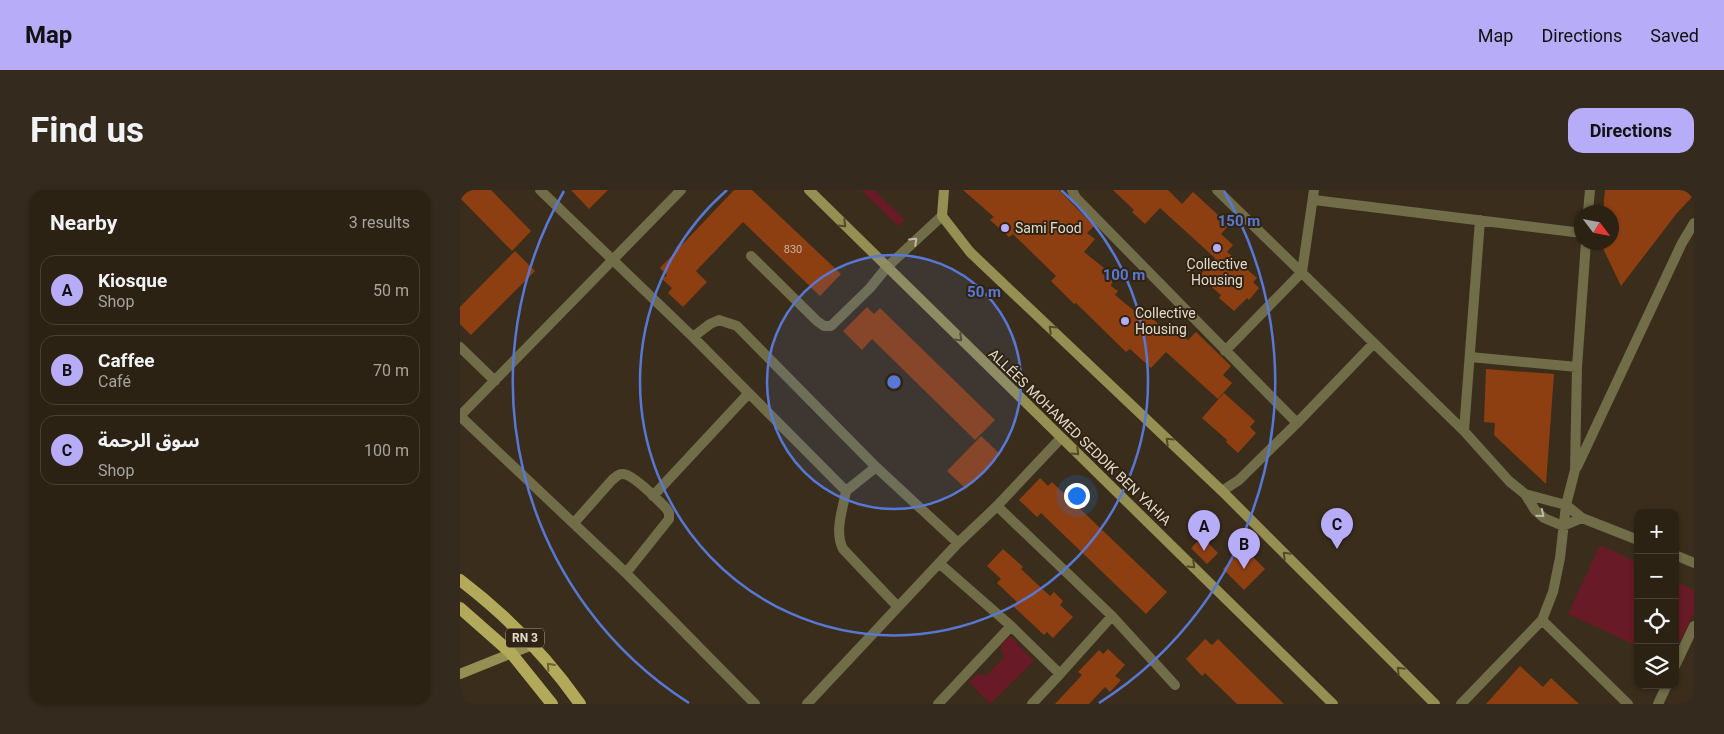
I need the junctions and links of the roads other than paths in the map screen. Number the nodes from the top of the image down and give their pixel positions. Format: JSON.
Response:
{"nodes":[{"id":1,"x":540,"y":190,"type":"edge"},
{"id":2,"x":681,"y":190,"type":"edge"},
{"id":3,"x":809,"y":190,"type":"edge"},
{"id":4,"x":944,"y":190,"type":"edge"},
{"id":5,"x":1072,"y":190,"type":"edge"},
{"id":6,"x":1218,"y":190,"type":"edge"},
{"id":7,"x":1590,"y":190,"type":"edge"},
{"id":8,"x":1314,"y":195,"type":"edge"},
{"id":9,"x":1589,"y":205,"type":"edge"},
{"id":10,"x":942,"y":216,"type":"junction"},
{"id":11,"x":1480,"y":220,"type":"junction"},
{"id":12,"x":1694,"y":223,"type":"edge"},
{"id":13,"x":1574,"y":232,"type":"edge"},
{"id":14,"x":1585,"y":250,"type":"edge"},
{"id":15,"x":751,"y":256,"type":"dead end"},
{"id":16,"x":612,"y":261,"type":"junction"},
{"id":17,"x":887,"y":267,"type":"junction"},
{"id":18,"x":1302,"y":272,"type":"junction"},
{"id":19,"x":693,"y":337,"type":"junction"},
{"id":20,"x":1374,"y":343,"type":"junction"},
{"id":21,"x":460,"y":347,"type":"edge"},
{"id":22,"x":1225,"y":351,"type":"junction"},
{"id":23,"x":1470,"y":357,"type":"junction"},
{"id":24,"x":1577,"y":367,"type":"junction"},
{"id":25,"x":495,"y":381,"type":"junction"},
{"id":26,"x":748,"y":394,"type":"junction"},
{"id":27,"x":460,"y":416,"type":"edge"},
{"id":28,"x":1298,"y":423,"type":"junction"},
{"id":29,"x":1464,"y":431,"type":"junction"},
{"id":30,"x":1061,"y":438,"type":"junction"},
{"id":31,"x":876,"y":467,"type":"junction"},
{"id":32,"x":1575,"y":470,"type":"junction"},
{"id":33,"x":1222,"y":490,"type":"junction"},
{"id":34,"x":846,"y":491,"type":"junction"},
{"id":35,"x":1525,"y":494,"type":"junction"},
{"id":36,"x":653,"y":496,"type":"junction"},
{"id":37,"x":1566,"y":505,"type":"junction"},
{"id":38,"x":997,"y":506,"type":"junction"},
{"id":39,"x":1582,"y":518,"type":"junction"},
{"id":40,"x":574,"y":523,"type":"junction"},
{"id":41,"x":1564,"y":526,"type":"junction"},
{"id":42,"x":1634,"y":538,"type":"edge"},
{"id":43,"x":958,"y":544,"type":"junction"},
{"id":44,"x":1679,"y":557,"type":"edge"},
{"id":45,"x":939,"y":563,"type":"junction"},
{"id":46,"x":1694,"y":563,"type":"edge"},
{"id":47,"x":626,"y":573,"type":"junction"},
{"id":48,"x":460,"y":580,"type":"edge"},
{"id":49,"x":898,"y":607,"type":"junction"},
{"id":50,"x":460,"y":608,"type":"edge"},
{"id":51,"x":1112,"y":616,"type":"junction"},
{"id":52,"x":1542,"y":620,"type":"junction"},
{"id":53,"x":1011,"y":626,"type":"junction"},
{"id":54,"x":1694,"y":626,"type":"edge"},
{"id":55,"x":532,"y":645,"type":"junction"},
{"id":56,"x":511,"y":653,"type":"junction"},
{"id":57,"x":1679,"y":658,"type":"edge"},
{"id":58,"x":460,"y":674,"type":"edge"},
{"id":59,"x":1060,"y":674,"type":"junction"},
{"id":60,"x":1175,"y":685,"type":"dead end"},
{"id":61,"x":1665,"y":689,"type":"edge"},
{"id":62,"x":945,"y":696,"type":"junction"},
{"id":63,"x":552,"y":704,"type":"edge"},
{"id":64,"x":580,"y":704,"type":"edge"},
{"id":65,"x":755,"y":704,"type":"edge"},
{"id":66,"x":807,"y":704,"type":"edge"},
{"id":67,"x":938,"y":704,"type":"edge"},
{"id":68,"x":953,"y":704,"type":"edge"},
{"id":69,"x":1032,"y":704,"type":"edge"},
{"id":70,"x":1333,"y":704,"type":"edge"},
{"id":71,"x":1435,"y":704,"type":"edge"},
{"id":72,"x":1461,"y":704,"type":"edge"},
{"id":73,"x":1628,"y":704,"type":"edge"},
{"id":74,"x":1658,"y":704,"type":"edge"}],
"edges":[{"from":1,"to":16,"type":"street"},
{"from":2,"to":16,"type":"street"},
{"from":3,"to":17,"type":"street","name":"ALLÉES MOHAMED SEDDIK BEN YAHIA","one_way":true},
{"from":4,"to":10,"type":"street"},
{"from":5,"to":22,"type":"street"},
{"from":6,"to":18,"type":"street"},
{"from":7,"to":9,"type":"street"},
{"from":8,"to":11,"type":"street"},
{"from":8,"to":18,"type":"street"},
{"from":17,"to":10,"type":"street","one_way":true},
{"from":33,"to":10,"type":"street","one_way":true},
{"from":11,"to":13,"type":"street"},
{"from":11,"to":23,"type":"street"},
{"from":12,"to":32,"type":"street"},
{"from":14,"to":24,"type":"street"},
{"from":15,"to":17,"type":"street"},
{"from":16,"to":19,"type":"street"},
{"from":16,"to":25,"type":"street"},
{"from":17,"to":30,"type":"street","name":"ALLÉES MOHAMED SEDDIK BEN YAHIA","one_way":true},
{"from":18,"to":20,"type":"street"},
{"from":18,"to":22,"type":"street"},
{"from":19,"to":26,"type":"street"},
{"from":19,"to":31,"type":"street"},
{"from":20,"to":28,"type":"street"},
{"from":20,"to":29,"type":"street"},
{"from":21,"to":25,"type":"street"},
{"from":22,"to":28,"type":"street"},
{"from":23,"to":24,"type":"street"},
{"from":23,"to":29,"type":"street"},
{"from":24,"to":32,"type":"street"},
{"from":25,"to":27,"type":"street"},
{"from":26,"to":34,"type":"street"},
{"from":26,"to":36,"type":"street"},
{"from":27,"to":40,"type":"street"},
{"from":28,"to":33,"type":"street"},
{"from":29,"to":35,"type":"street"},
{"from":30,"to":38,"type":"street"},
{"from":30,"to":70,"type":"street","name":"ALLÉES MOHAMED SEDDIK BEN YAHIA","one_way":true},
{"from":31,"to":34,"type":"street"},
{"from":31,"to":43,"type":"street"},
{"from":32,"to":37,"type":"street"},
{"from":71,"to":33,"type":"street","one_way":true},
{"from":34,"to":49,"type":"street"},
{"from":35,"to":37,"type":"street"},
{"from":35,"to":41,"type":"street","one_way":true},
{"from":36,"to":40,"type":"street"},
{"from":36,"to":47,"type":"street"},
{"from":37,"to":39,"type":"street"},
{"from":37,"to":41,"type":"street"},
{"from":38,"to":43,"type":"street"},
{"from":38,"to":51,"type":"street"},
{"from":39,"to":41,"type":"street"},
{"from":39,"to":42,"type":"street"},
{"from":40,"to":47,"type":"street"},
{"from":41,"to":52,"type":"street"},
{"from":43,"to":45,"type":"street"},
{"from":44,"to":46,"type":"street"},
{"from":45,"to":49,"type":"street"},
{"from":45,"to":53,"type":"street"},
{"from":47,"to":65,"type":"street"},
{"from":48,"to":55,"type":"main road","number":"RN 3"},
{"from":49,"to":66,"type":"street"},
{"from":50,"to":56,"type":"main road","number":"RN 3"},
{"from":51,"to":59,"type":"street"},
{"from":51,"to":60,"type":"street"},
{"from":52,"to":72,"type":"street"},
{"from":52,"to":73,"type":"street"},
{"from":53,"to":59,"type":"street"},
{"from":53,"to":62,"type":"street"},
{"from":54,"to":57,"type":"street"},
{"from":55,"to":56,"type":"street"},
{"from":64,"to":55,"type":"main road","number":"RN 3","one_way":true},
{"from":56,"to":58,"type":"street"},
{"from":56,"to":63,"type":"main road","number":"RN 3"},
{"from":59,"to":69,"type":"street"},
{"from":61,"to":74,"type":"street"},
{"from":62,"to":67,"type":"street"},
{"from":62,"to":68,"type":"street"}]}
